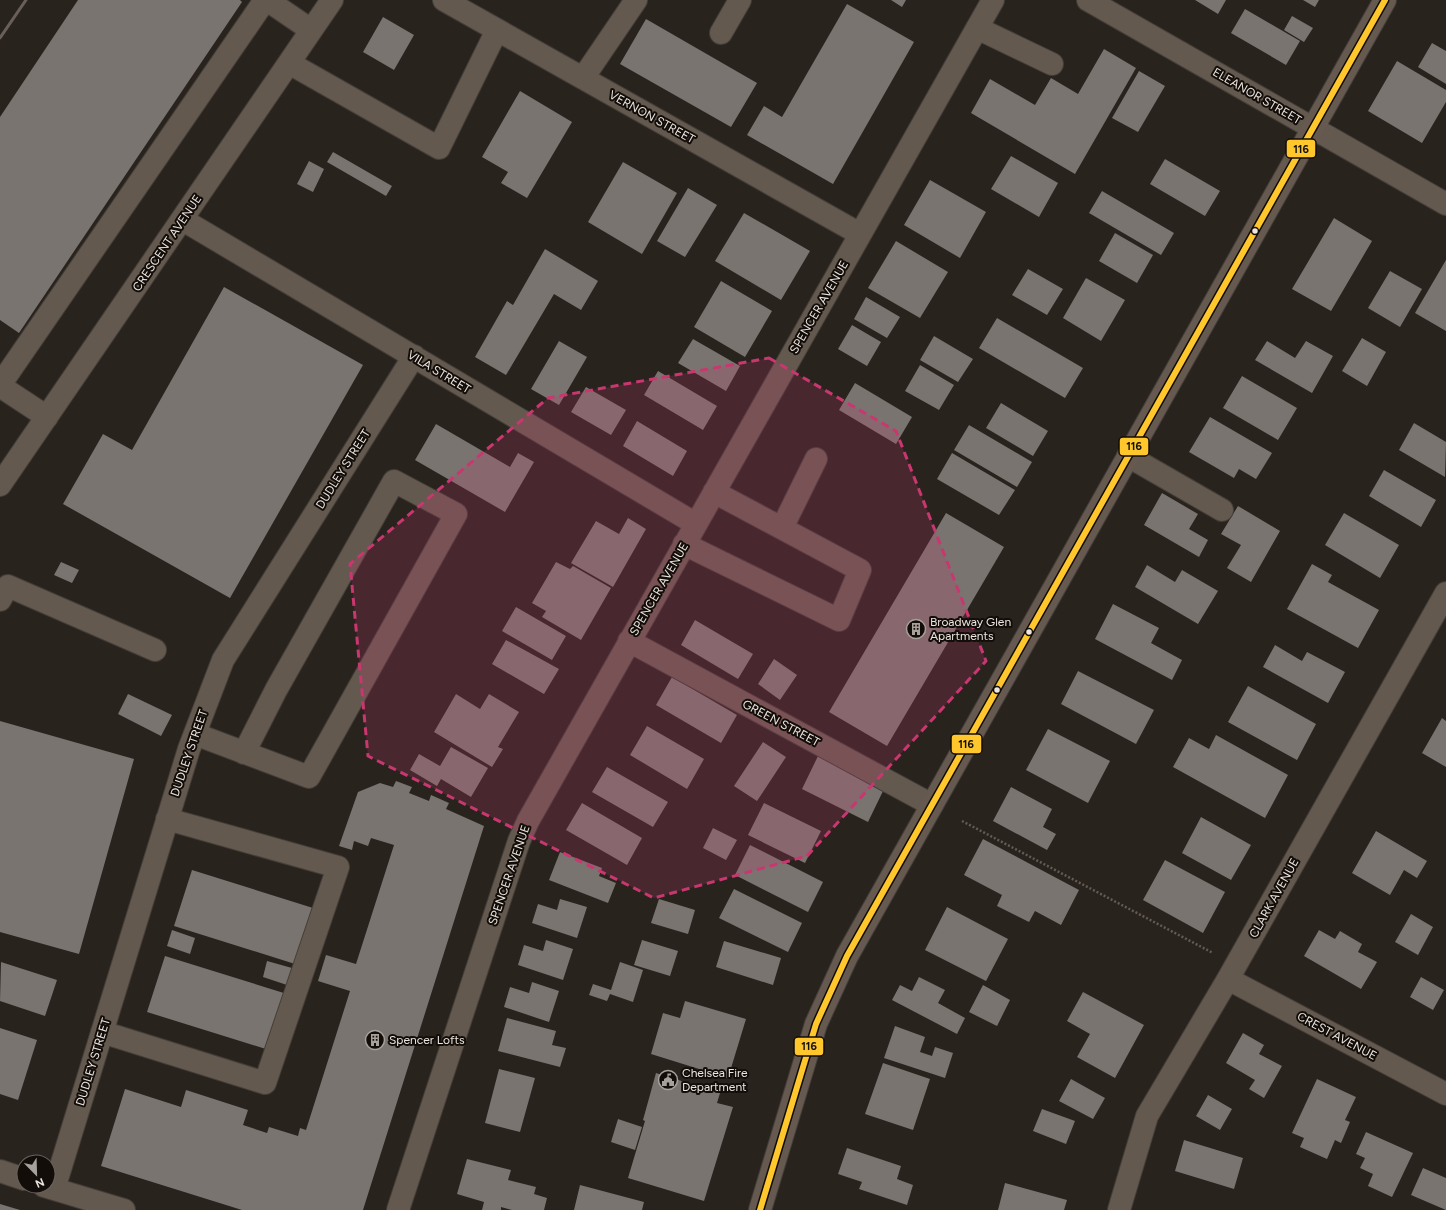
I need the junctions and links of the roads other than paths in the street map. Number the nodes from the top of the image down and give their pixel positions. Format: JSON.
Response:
{"nodes":[{"id":1,"x":266,"y":0,"type":"edge"},
{"id":2,"x":332,"y":0,"type":"edge"},
{"id":3,"x":444,"y":0,"type":"edge"},
{"id":4,"x":636,"y":0,"type":"edge"},
{"id":5,"x":740,"y":0,"type":"edge"},
{"id":6,"x":993,"y":0,"type":"edge"},
{"id":7,"x":1088,"y":0,"type":"edge"},
{"id":8,"x":1385,"y":0,"type":"edge"},
{"id":9,"x":977,"y":28,"type":"junction"},
{"id":10,"x":311,"y":30,"type":"junction"},
{"id":11,"x":497,"y":30,"type":"junction"},
{"id":12,"x":721,"y":32,"type":"dead end"},
{"id":13,"x":289,"y":64,"type":"junction"},
{"id":14,"x":1052,"y":64,"type":"dead end"},
{"id":15,"x":583,"y":78,"type":"junction"},
{"id":16,"x":1312,"y":128,"type":"junction"},
{"id":17,"x":1446,"y":204,"type":"edge"},
{"id":18,"x":183,"y":220,"type":"junction"},
{"id":19,"x":860,"y":234,"type":"junction"},
{"id":20,"x":414,"y":356,"type":"junction"},
{"id":21,"x":0,"y":385,"type":"edge"},
{"id":22,"x":47,"y":417,"type":"junction"},
{"id":23,"x":1128,"y":456,"type":"junction"},
{"id":24,"x":816,"y":459,"type":"dead end"},
{"id":25,"x":0,"y":485,"type":"edge"},
{"id":26,"x":714,"y":492,"type":"junction"},
{"id":27,"x":1222,"y":510,"type":"dead end"},
{"id":28,"x":696,"y":524,"type":"junction"},
{"id":29,"x":782,"y":528,"type":"junction"},
{"id":30,"x":684,"y":544,"type":"junction"},
{"id":31,"x":1446,"y":593,"type":"edge"},
{"id":32,"x":0,"y":600,"type":"edge"},
{"id":33,"x":629,"y":641,"type":"junction"},
{"id":34,"x":155,"y":650,"type":"dead end"},
{"id":35,"x":195,"y":734,"type":"junction"},
{"id":36,"x":244,"y":753,"type":"junction"},
{"id":37,"x":932,"y":805,"type":"junction"},
{"id":38,"x":168,"y":819,"type":"junction"},
{"id":39,"x":1232,"y":972,"type":"junction"},
{"id":40,"x":102,"y":1032,"type":"junction"},
{"id":41,"x":1446,"y":1094,"type":"edge"},
{"id":42,"x":56,"y":1167,"type":"edge"},
{"id":43,"x":0,"y":1171,"type":"edge"},
{"id":44,"x":16,"y":1176,"type":"edge"},
{"id":45,"x":56,"y":1190,"type":"edge"},
{"id":46,"x":112,"y":1208,"type":"edge"},
{"id":47,"x":398,"y":1210,"type":"edge"},
{"id":48,"x":760,"y":1210,"type":"edge"},
{"id":49,"x":1119,"y":1210,"type":"edge"}],
"edges":[{"from":1,"to":10,"type":"street"},
{"from":1,"to":21,"type":"street"},
{"from":2,"to":10,"type":"street","name":"CRESCENT AVENUE"},
{"from":3,"to":11,"type":"street","name":"VERNON STREET"},
{"from":4,"to":15,"type":"street"},
{"from":5,"to":12,"type":"street"},
{"from":6,"to":9,"type":"street","name":"SPENCER AVENUE"},
{"from":7,"to":16,"type":"street","name":"ELEANOR STREET"},
{"from":8,"to":16,"type":"main road"},
{"from":9,"to":14,"type":"street"},
{"from":9,"to":19,"type":"street","name":"SPENCER AVENUE"},
{"from":10,"to":13,"type":"street","name":"CRESCENT AVENUE"},
{"from":11,"to":13,"type":"street"},
{"from":11,"to":15,"type":"street","name":"VERNON STREET"},
{"from":13,"to":18,"type":"street","name":"CRESCENT AVENUE"},
{"from":15,"to":19,"type":"street","name":"VERNON STREET"},
{"from":16,"to":17,"type":"street","name":"ELEANOR STREET"},
{"from":16,"to":23,"type":"main road"},
{"from":18,"to":20,"type":"street","name":"VILA STREET"},
{"from":18,"to":22,"type":"street","name":"CRESCENT AVENUE"},
{"from":19,"to":26,"type":"street","name":"SPENCER AVENUE"},
{"from":20,"to":28,"type":"street","name":"VILA STREET"},
{"from":20,"to":35,"type":"street","name":"DUDLEY STREET"},
{"from":21,"to":22,"type":"street"},
{"from":22,"to":25,"type":"street","name":"CRESCENT AVENUE"},
{"from":23,"to":27,"type":"street"},
{"from":23,"to":37,"type":"main road"},
{"from":24,"to":29,"type":"street"},
{"from":26,"to":28,"type":"street","name":"SPENCER AVENUE"},
{"from":26,"to":29,"type":"street"},
{"from":28,"to":30,"type":"street","name":"SPENCER AVENUE"},
{"from":29,"to":30,"type":"street"},
{"from":30,"to":33,"type":"street","name":"SPENCER AVENUE"},
{"from":31,"to":39,"type":"street","name":"CLARK AVENUE"},
{"from":32,"to":34,"type":"street"},
{"from":33,"to":37,"type":"street","name":"GREEN STREET"},
{"from":33,"to":47,"type":"street","name":"SPENCER AVENUE"},
{"from":35,"to":36,"type":"street"},
{"from":35,"to":38,"type":"street","name":"DUDLEY STREET"},
{"from":36,"to":36,"type":"street"},
{"from":37,"to":48,"type":"main road"},
{"from":38,"to":40,"type":"street","name":"DUDLEY STREET"},
{"from":38,"to":40,"type":"street"},
{"from":39,"to":41,"type":"street","name":"CREST AVENUE"},
{"from":39,"to":49,"type":"street","name":"CLARK AVENUE"},
{"from":40,"to":42,"type":"street","name":"DUDLEY STREET"},
{"from":43,"to":44,"type":"street"},
{"from":45,"to":46,"type":"street"}]}
